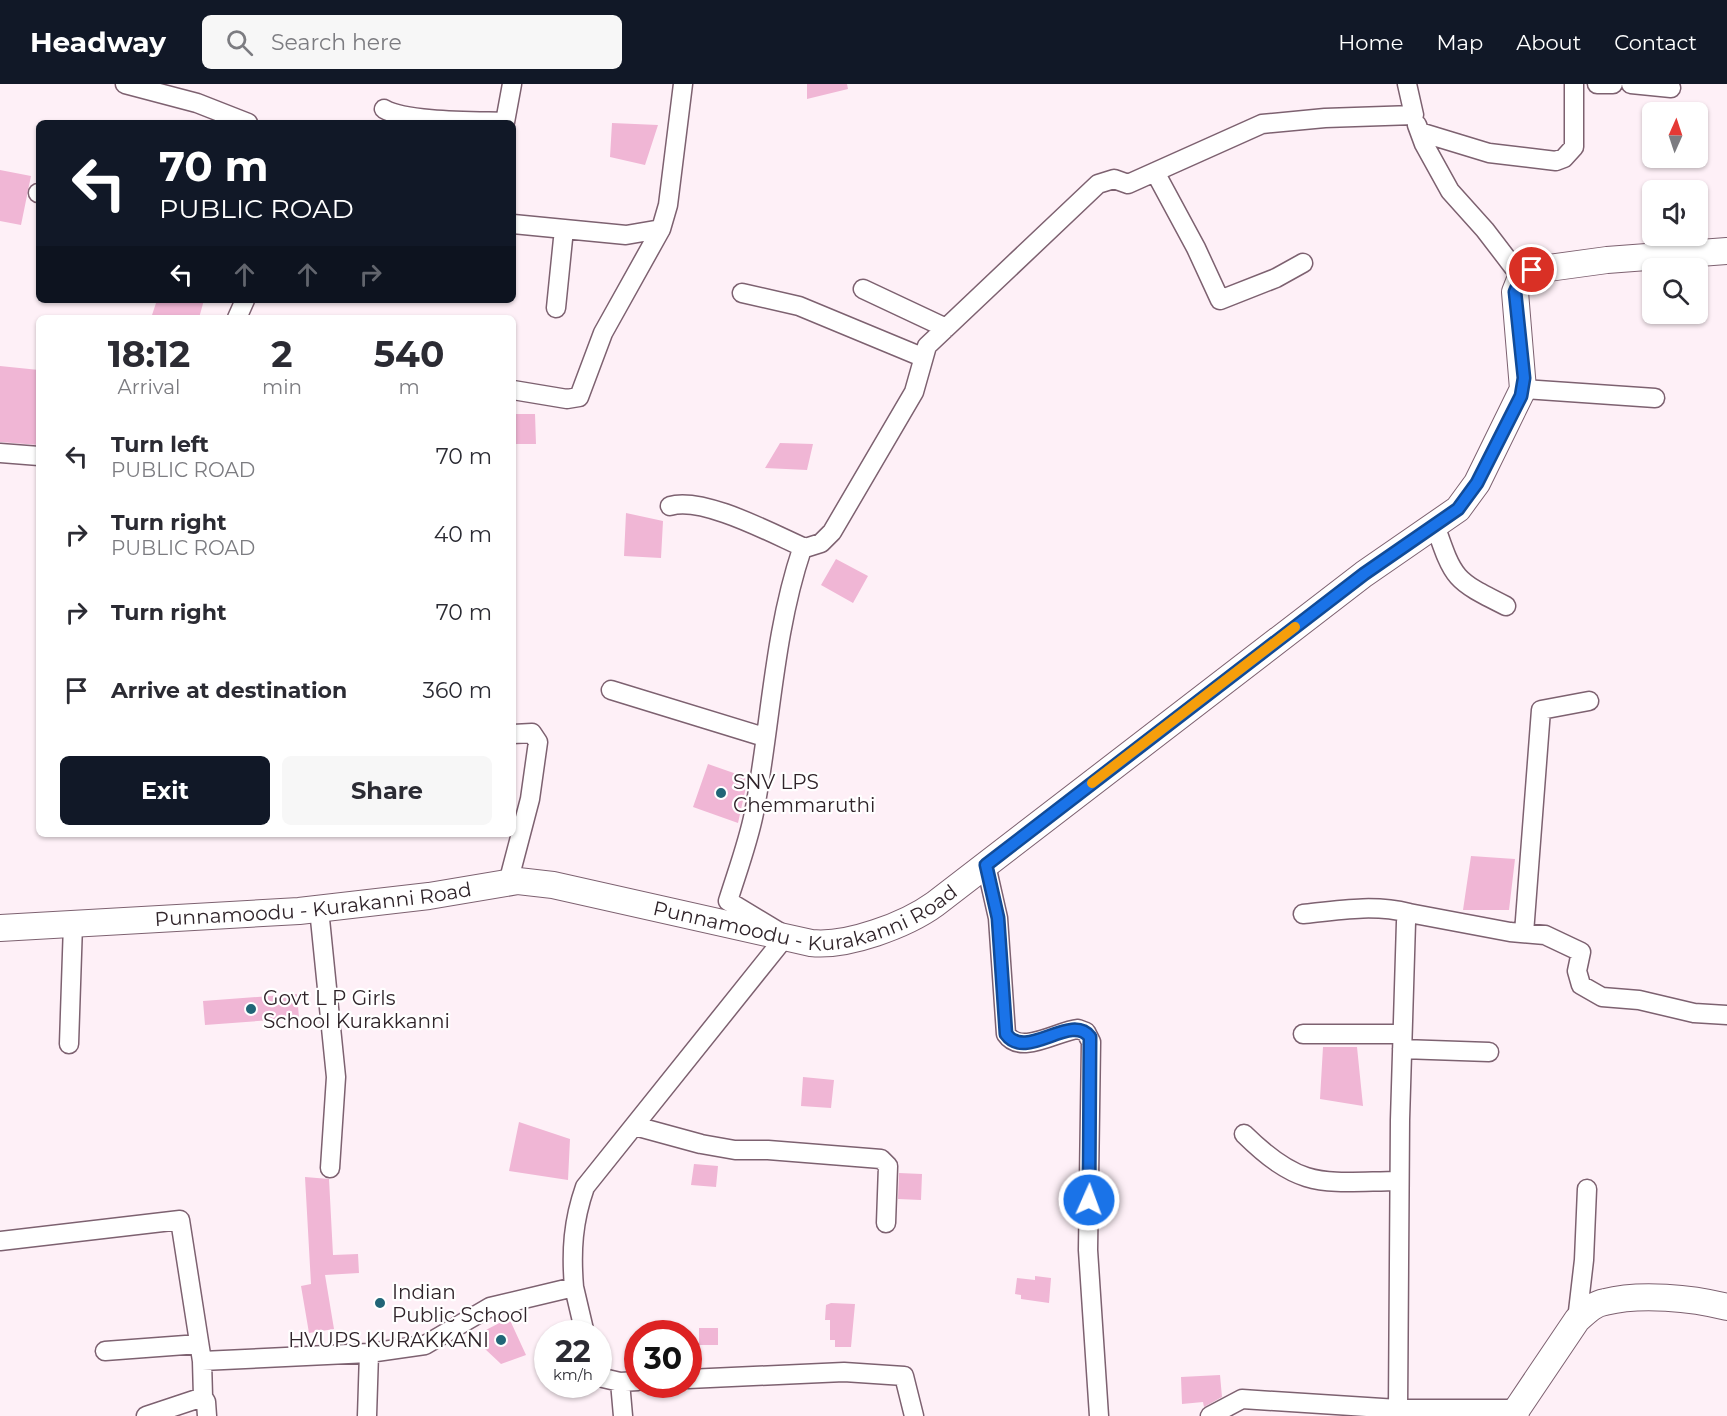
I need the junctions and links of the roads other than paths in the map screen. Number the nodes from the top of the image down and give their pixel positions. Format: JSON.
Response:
{"nodes":[{"id":1,"x":125,"y":84,"type":"edge"},
{"id":2,"x":512,"y":84,"type":"edge"},
{"id":3,"x":683,"y":84,"type":"edge"},
{"id":4,"x":1407,"y":84,"type":"edge"},
{"id":5,"x":1597,"y":84,"type":"edge"},
{"id":6,"x":1613,"y":84,"type":"edge"},
{"id":7,"x":1631,"y":84,"type":"edge"},
{"id":8,"x":1569,"y":85,"type":"edge"},
{"id":9,"x":1671,"y":88,"type":"dead end"},
{"id":10,"x":384,"y":109,"type":"dead end"},
{"id":11,"x":1414,"y":115,"type":"junction"},
{"id":12,"x":240,"y":120,"type":"edge"},
{"id":13,"x":473,"y":120,"type":"edge"},
{"id":14,"x":505,"y":120,"type":"edge"},
{"id":15,"x":1420,"y":132,"type":"junction"},
{"id":16,"x":1155,"y":172,"type":"junction"},
{"id":17,"x":516,"y":224,"type":"edge"},
{"id":18,"x":564,"y":229,"type":"junction"},
{"id":19,"x":661,"y":229,"type":"junction"},
{"id":20,"x":1727,"y":252,"type":"edge"},
{"id":21,"x":1303,"y":263,"type":"dead end"},
{"id":22,"x":1521,"y":278,"type":"junction"},
{"id":23,"x":863,"y":289,"type":"dead end"},
{"id":24,"x":741,"y":293,"type":"dead end"},
{"id":25,"x":555,"y":308,"type":"dead end"},
{"id":26,"x":946,"y":328,"type":"junction"},
{"id":27,"x":922,"y":357,"type":"junction"},
{"id":28,"x":1523,"y":389,"type":"junction"},
{"id":29,"x":516,"y":390,"type":"edge"},
{"id":30,"x":1655,"y":398,"type":"dead end"},
{"id":31,"x":0,"y":453,"type":"edge"},
{"id":32,"x":36,"y":456,"type":"edge"},
{"id":33,"x":670,"y":506,"type":"dead end"},
{"id":34,"x":1435,"y":525,"type":"junction"},
{"id":35,"x":805,"y":548,"type":"junction"},
{"id":36,"x":1506,"y":606,"type":"dead end"},
{"id":37,"x":611,"y":690,"type":"dead end"},
{"id":38,"x":1588,"y":701,"type":"dead end"},
{"id":39,"x":516,"y":734,"type":"edge"},
{"id":40,"x":764,"y":737,"type":"junction"},
{"id":41,"x":986,"y":865,"type":"junction"},
{"id":42,"x":508,"y":883,"type":"junction"},
{"id":43,"x":319,"y":909,"type":"junction"},
{"id":44,"x":1409,"y":913,"type":"junction"},
{"id":45,"x":1303,"y":914,"type":"dead end"},
{"id":46,"x":73,"y":924,"type":"junction"},
{"id":47,"x":0,"y":928,"type":"edge"},
{"id":48,"x":1524,"y":933,"type":"junction"},
{"id":49,"x":786,"y":936,"type":"junction"},
{"id":50,"x":1727,"y":1016,"type":"edge"},
{"id":51,"x":1303,"y":1034,"type":"dead end"},
{"id":52,"x":1402,"y":1041,"type":"junction"},
{"id":53,"x":69,"y":1044,"type":"dead end"},
{"id":54,"x":1489,"y":1052,"type":"dead end"},
{"id":55,"x":635,"y":1126,"type":"junction"},
{"id":56,"x":1244,"y":1134,"type":"dead end"},
{"id":57,"x":330,"y":1168,"type":"dead end"},
{"id":58,"x":1399,"y":1181,"type":"junction"},
{"id":59,"x":1587,"y":1189,"type":"dead end"},
{"id":60,"x":886,"y":1223,"type":"dead end"},
{"id":61,"x":0,"y":1241,"type":"edge"},
{"id":62,"x":574,"y":1287,"type":"junction"},
{"id":63,"x":1727,"y":1307,"type":"edge"},
{"id":64,"x":582,"y":1320,"type":"edge"},
{"id":65,"x":1577,"y":1320,"type":"junction"},
{"id":66,"x":105,"y":1351,"type":"dead end"},
{"id":67,"x":201,"y":1353,"type":"junction"},
{"id":68,"x":369,"y":1353,"type":"junction"},
{"id":69,"x":702,"y":1377,"type":"edge"},
{"id":70,"x":203,"y":1397,"type":"junction"},
{"id":71,"x":626,"y":1398,"type":"edge"},
{"id":72,"x":1398,"y":1409,"type":"junction"},
{"id":73,"x":1516,"y":1413,"type":"edge"},
{"id":74,"x":147,"y":1416,"type":"edge"},
{"id":75,"x":207,"y":1416,"type":"edge"},
{"id":76,"x":366,"y":1416,"type":"edge"},
{"id":77,"x":623,"y":1416,"type":"edge"},
{"id":78,"x":914,"y":1416,"type":"edge"},
{"id":79,"x":1099,"y":1416,"type":"edge"},
{"id":80,"x":1210,"y":1416,"type":"edge"}],
"edges":[{"from":1,"to":12,"type":"street"},
{"from":2,"to":14,"type":"street"},
{"from":3,"to":19,"type":"street"},
{"from":4,"to":11,"type":"street"},
{"from":5,"to":6,"type":"street"},
{"from":7,"to":9,"type":"street"},
{"from":8,"to":15,"type":"street"},
{"from":10,"to":13,"type":"street"},
{"from":11,"to":15,"type":"street"},
{"from":11,"to":16,"type":"street"},
{"from":15,"to":22,"type":"street"},
{"from":16,"to":21,"type":"street"},
{"from":16,"to":26,"type":"street"},
{"from":17,"to":18,"type":"street"},
{"from":18,"to":19,"type":"street"},
{"from":18,"to":25,"type":"street"},
{"from":19,"to":29,"type":"street"},
{"from":20,"to":22,"type":"main road"},
{"from":22,"to":28,"type":"main road"},
{"from":23,"to":26,"type":"street"},
{"from":24,"to":27,"type":"street"},
{"from":26,"to":27,"type":"street"},
{"from":27,"to":35,"type":"street"},
{"from":28,"to":30,"type":"street"},
{"from":28,"to":34,"type":"main road","name":"Punnamoodu - Kurakanni Road"},
{"from":31,"to":32,"type":"street"},
{"from":33,"to":35,"type":"street"},
{"from":34,"to":36,"type":"street"},
{"from":34,"to":41,"type":"main road","name":"Punnamoodu - Kurakanni Road"},
{"from":35,"to":40,"type":"street"},
{"from":37,"to":40,"type":"street"},
{"from":38,"to":48,"type":"street"},
{"from":39,"to":42,"type":"street"},
{"from":40,"to":49,"type":"street"},
{"from":41,"to":49,"type":"main road","name":"Punnamoodu - Kurakanni Road"},
{"from":41,"to":79,"type":"street"},
{"from":42,"to":43,"type":"main road","name":"Punnamoodu - Kurakanni Road"},
{"from":42,"to":49,"type":"main road","name":"Punnamoodu - Kurakanni Road"},
{"from":43,"to":46,"type":"main road","name":"Punnamoodu - Kurakanni Road"},
{"from":43,"to":57,"type":"street"},
{"from":44,"to":45,"type":"street"},
{"from":44,"to":48,"type":"street"},
{"from":44,"to":52,"type":"street"},
{"from":46,"to":47,"type":"main road","name":"Punnamoodu - Kurakanni Road"},
{"from":46,"to":53,"type":"street"},
{"from":48,"to":50,"type":"street"},
{"from":49,"to":55,"type":"street"},
{"from":51,"to":52,"type":"street"},
{"from":52,"to":54,"type":"street"},
{"from":52,"to":58,"type":"street"},
{"from":55,"to":60,"type":"street"},
{"from":55,"to":62,"type":"street"},
{"from":56,"to":58,"type":"street"},
{"from":58,"to":72,"type":"street"},
{"from":59,"to":65,"type":"street"},
{"from":61,"to":67,"type":"street"},
{"from":62,"to":64,"type":"street"},
{"from":62,"to":68,"type":"street"},
{"from":63,"to":65,"type":"main road"},
{"from":65,"to":73,"type":"main road"},
{"from":66,"to":67,"type":"street"},
{"from":67,"to":68,"type":"street"},
{"from":67,"to":70,"type":"street"},
{"from":68,"to":76,"type":"street"},
{"from":69,"to":78,"type":"street"},
{"from":70,"to":74,"type":"street"},
{"from":70,"to":75,"type":"street"},
{"from":71,"to":77,"type":"street"},
{"from":72,"to":73,"type":"street"},
{"from":72,"to":80,"type":"street"}]}
